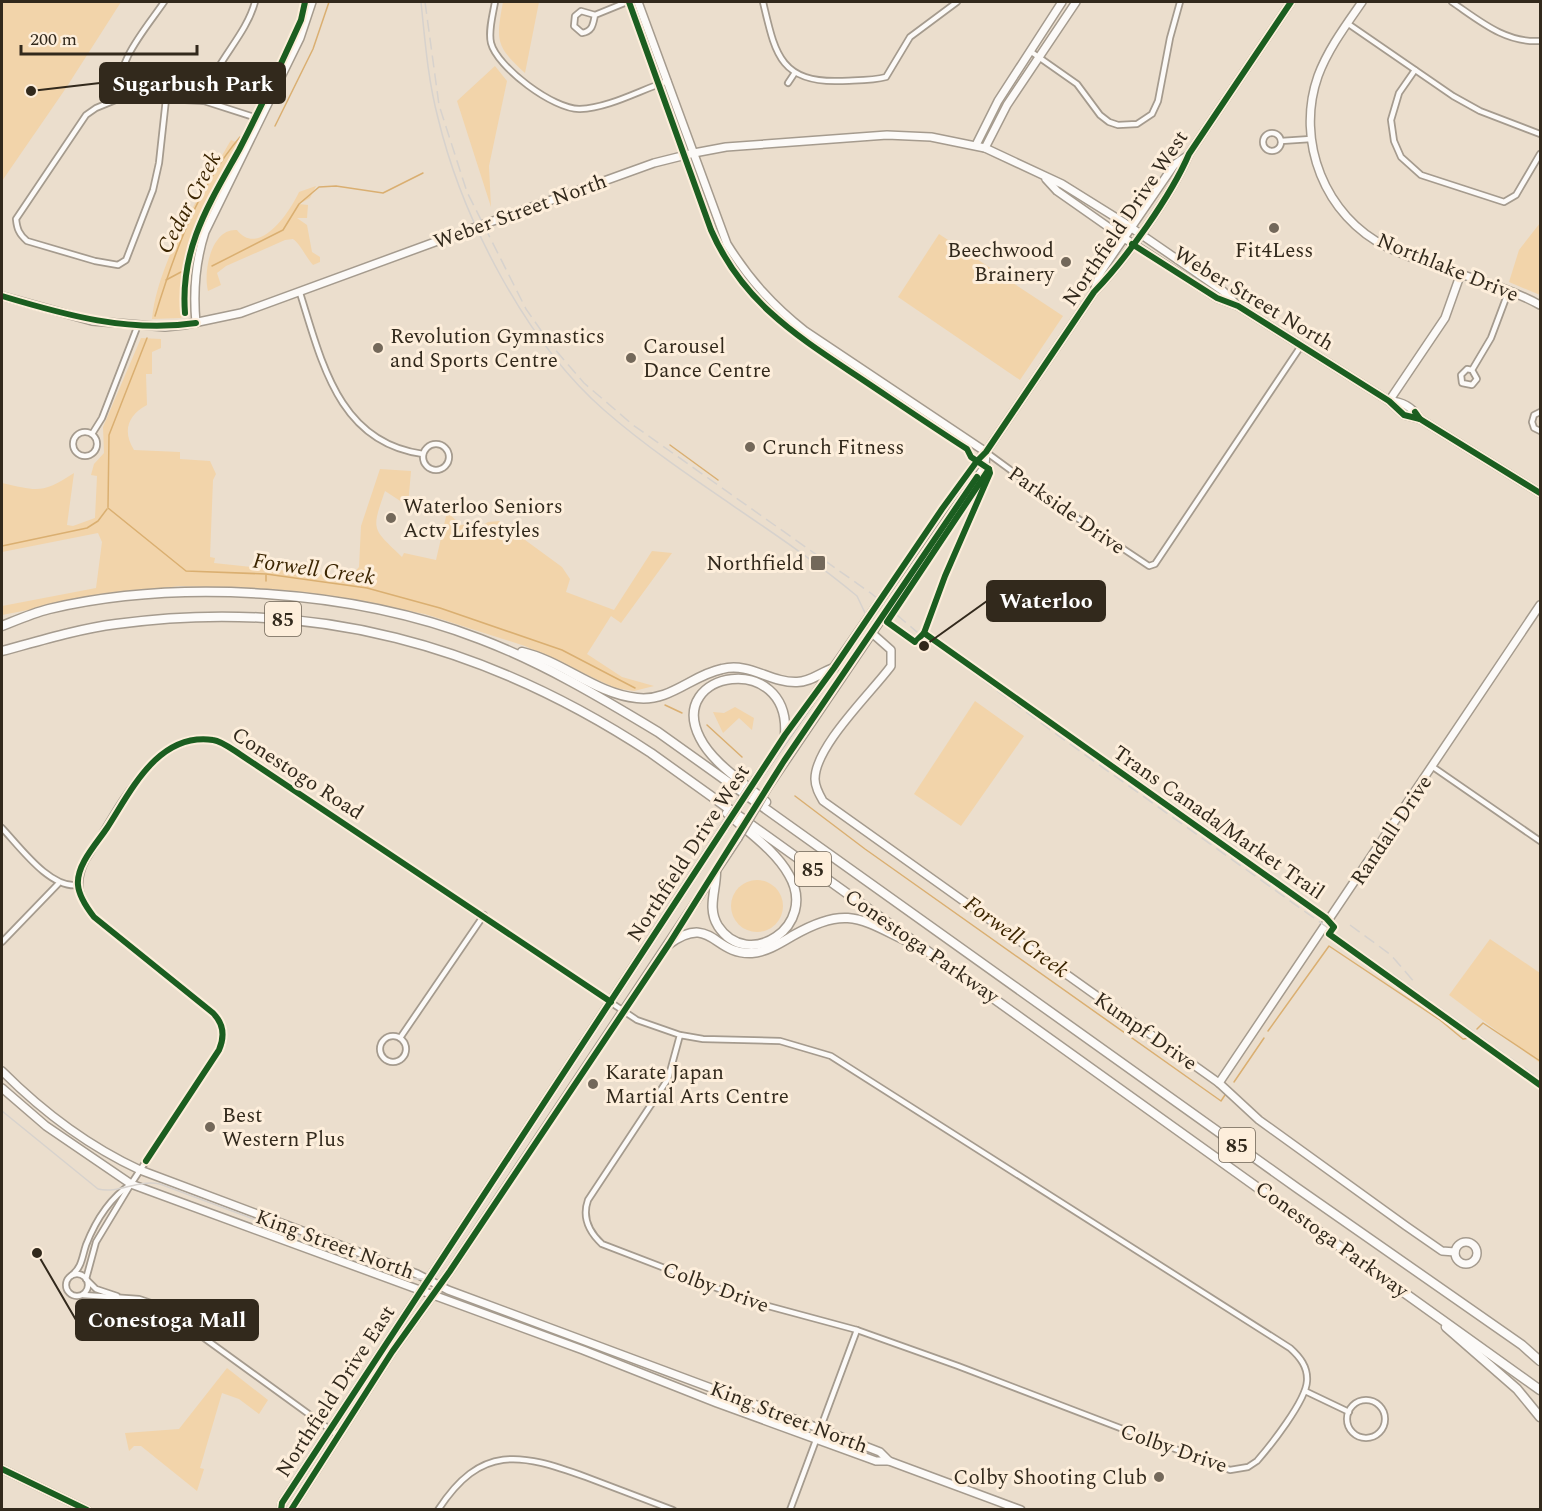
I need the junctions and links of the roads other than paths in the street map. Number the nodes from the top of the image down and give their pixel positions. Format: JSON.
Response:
{"nodes":[{"id":1,"x":164,"y":2,"type":"edge"},
{"id":2,"x":255,"y":2,"type":"edge"},
{"id":3,"x":312,"y":2,"type":"edge"},
{"id":4,"x":495,"y":2,"type":"edge"},
{"id":5,"x":627,"y":2,"type":"edge"},
{"id":6,"x":638,"y":2,"type":"edge"},
{"id":7,"x":763,"y":2,"type":"edge"},
{"id":8,"x":957,"y":2,"type":"edge"},
{"id":9,"x":1062,"y":2,"type":"edge"},
{"id":10,"x":1076,"y":2,"type":"edge"},
{"id":11,"x":1180,"y":2,"type":"edge"},
{"id":12,"x":1291,"y":2,"type":"edge"},
{"id":13,"x":1362,"y":2,"type":"edge"},
{"id":14,"x":1455,"y":2,"type":"edge"},
{"id":15,"x":595,"y":15,"type":"junction"},
{"id":16,"x":1347,"y":23,"type":"junction"},
{"id":17,"x":1540,"y":41,"type":"edge"},
{"id":18,"x":1030,"y":51,"type":"junction"},
{"id":19,"x":1039,"y":57,"type":"junction"},
{"id":20,"x":1415,"y":70,"type":"junction"},
{"id":21,"x":794,"y":74,"type":"junction"},
{"id":22,"x":668,"y":81,"type":"junction"},
{"id":23,"x":788,"y":83,"type":"dead end"},
{"id":24,"x":118,"y":99,"type":"junction"},
{"id":25,"x":166,"y":99,"type":"junction"},
{"id":26,"x":204,"y":101,"type":"junction"},
{"id":27,"x":260,"y":119,"type":"junction"},
{"id":28,"x":1540,"y":134,"type":"edge"},
{"id":29,"x":1311,"y":139,"type":"junction"},
{"id":30,"x":1281,"y":141,"type":"junction"},
{"id":31,"x":976,"y":145,"type":"junction"},
{"id":32,"x":985,"y":148,"type":"junction"},
{"id":33,"x":694,"y":153,"type":"junction"},
{"id":34,"x":1189,"y":154,"type":"junction"},
{"id":35,"x":1540,"y":154,"type":"edge"},
{"id":36,"x":1043,"y":176,"type":"junction"},
{"id":37,"x":1132,"y":228,"type":"junction"},
{"id":38,"x":1139,"y":234,"type":"junction"},
{"id":39,"x":1124,"y":238,"type":"junction"},
{"id":40,"x":1132,"y":243,"type":"junction"},
{"id":41,"x":1461,"y":273,"type":"junction"},
{"id":42,"x":1509,"y":290,"type":"junction"},
{"id":43,"x":1094,"y":292,"type":"junction"},
{"id":44,"x":300,"y":293,"type":"junction"},
{"id":45,"x":2,"y":296,"type":"edge"},
{"id":46,"x":1540,"y":305,"type":"edge"},
{"id":47,"x":1238,"y":306,"type":"junction"},
{"id":48,"x":196,"y":323,"type":"junction"},
{"id":49,"x":138,"y":325,"type":"junction"},
{"id":50,"x":1301,"y":346,"type":"junction"},
{"id":51,"x":1472,"y":370,"type":"dead end"},
{"id":52,"x":1389,"y":401,"type":"junction"},
{"id":53,"x":1540,"y":411,"type":"edge"},
{"id":54,"x":1540,"y":431,"type":"edge"},
{"id":55,"x":92,"y":434,"type":"junction"},
{"id":56,"x":986,"y":452,"type":"junction"},
{"id":57,"x":423,"y":454,"type":"junction"},
{"id":58,"x":1540,"y":493,"type":"edge"},
{"id":59,"x":927,"y":531,"type":"junction"},
{"id":60,"x":941,"y":531,"type":"junction"},
{"id":61,"x":887,"y":588,"type":"junction"},
{"id":62,"x":898,"y":595,"type":"junction"},
{"id":63,"x":1540,"y":605,"type":"edge"},
{"id":64,"x":48,"y":609,"type":"junction"},
{"id":65,"x":2,"y":619,"type":"edge"},
{"id":66,"x":2,"y":626,"type":"edge"},
{"id":67,"x":873,"y":634,"type":"junction"},
{"id":68,"x":501,"y":648,"type":"junction"},
{"id":69,"x":2,"y":651,"type":"edge"},
{"id":70,"x":834,"y":668,"type":"junction"},
{"id":71,"x":785,"y":735,"type":"junction"},
{"id":72,"x":1433,"y":767,"type":"junction"},
{"id":73,"x":691,"y":781,"type":"junction"},
{"id":74,"x":2,"y":828,"type":"edge"},
{"id":75,"x":806,"y":836,"type":"junction"},
{"id":76,"x":1540,"y":842,"type":"edge"},
{"id":77,"x":716,"y":872,"type":"junction"},
{"id":78,"x":58,"y":884,"type":"junction"},
{"id":79,"x":78,"y":885,"type":"junction"},
{"id":80,"x":484,"y":915,"type":"junction"},
{"id":81,"x":2,"y":942,"type":"edge"},
{"id":82,"x":669,"y":944,"type":"junction"},
{"id":83,"x":938,"y":955,"type":"junction"},
{"id":84,"x":611,"y":1002,"type":"junction"},
{"id":85,"x":624,"y":1011,"type":"junction"},
{"id":86,"x":680,"y":1035,"type":"junction"},
{"id":87,"x":400,"y":1038,"type":"junction"},
{"id":88,"x":2,"y":1071,"type":"edge"},
{"id":89,"x":1219,"y":1083,"type":"junction"},
{"id":90,"x":2,"y":1088,"type":"edge"},
{"id":91,"x":140,"y":1170,"type":"junction"},
{"id":92,"x":130,"y":1184,"type":"junction"},
{"id":93,"x":1455,"y":1252,"type":"dead end"},
{"id":94,"x":72,"y":1275,"type":"junction"},
{"id":95,"x":428,"y":1279,"type":"junction"},
{"id":96,"x":87,"y":1280,"type":"junction"},
{"id":97,"x":440,"y":1286,"type":"junction"},
{"id":98,"x":419,"y":1291,"type":"junction"},
{"id":99,"x":83,"y":1295,"type":"junction"},
{"id":100,"x":432,"y":1296,"type":"junction"},
{"id":101,"x":120,"y":1297,"type":"junction"},
{"id":102,"x":1417,"y":1300,"type":"junction"},
{"id":103,"x":857,"y":1330,"type":"junction"},
{"id":104,"x":1540,"y":1361,"type":"edge"},
{"id":105,"x":1540,"y":1390,"type":"edge"},
{"id":106,"x":1305,"y":1391,"type":"junction"},
{"id":107,"x":1349,"y":1412,"type":"junction"},
{"id":108,"x":1540,"y":1417,"type":"edge"},
{"id":109,"x":821,"y":1429,"type":"junction"},
{"id":110,"x":330,"y":1430,"type":"junction"},
{"id":111,"x":339,"y":1436,"type":"junction"},
{"id":112,"x":817,"y":1439,"type":"junction"},
{"id":113,"x":889,"y":1461,"type":"junction"},
{"id":114,"x":2,"y":1469,"type":"edge"},
{"id":115,"x":87,"y":1509,"type":"edge"},
{"id":116,"x":281,"y":1509,"type":"edge"},
{"id":117,"x":291,"y":1509,"type":"edge"},
{"id":118,"x":438,"y":1509,"type":"edge"},
{"id":119,"x":673,"y":1509,"type":"edge"},
{"id":120,"x":790,"y":1509,"type":"edge"},
{"id":121,"x":1021,"y":1509,"type":"edge"}],
"edges":[{"from":1,"to":24,"type":"street"},
{"from":2,"to":26,"type":"street"},
{"from":3,"to":27,"type":"main road"},
{"from":4,"to":22,"type":"street"},
{"from":5,"to":15,"type":"street"},
{"from":6,"to":22,"type":"main road","name":"Parkside Drive"},
{"from":7,"to":21,"type":"street"},
{"from":8,"to":21,"type":"street"},
{"from":9,"to":18,"type":"main road"},
{"from":10,"to":19,"type":"main road"},
{"from":11,"to":19,"type":"street"},
{"from":12,"to":34,"type":"main road","name":"Northfield Drive West"},
{"from":13,"to":16,"type":"main road","name":"Northlake Drive"},
{"from":14,"to":17,"type":"street"},
{"from":15,"to":15,"type":"street"},
{"from":16,"to":20,"type":"street"},
{"from":16,"to":29,"type":"main road","name":"Northlake Drive"},
{"from":18,"to":19,"type":"street"},
{"from":18,"to":31,"type":"main road"},
{"from":19,"to":32,"type":"main road"},
{"from":20,"to":28,"type":"street"},
{"from":20,"to":35,"type":"street"},
{"from":21,"to":23,"type":"street"},
{"from":22,"to":33,"type":"main road","name":"Parkside Drive"},
{"from":24,"to":25,"type":"street"},
{"from":24,"to":25,"type":"street"},
{"from":25,"to":26,"type":"street"},
{"from":26,"to":27,"type":"street"},
{"from":27,"to":48,"type":"main road"},
{"from":29,"to":30,"type":"street"},
{"from":29,"to":41,"type":"main road","name":"Northlake Drive"},
{"from":30,"to":30,"type":"street"},
{"from":31,"to":32,"type":"main road","name":"Weber Street North"},
{"from":31,"to":33,"type":"main road","name":"Weber Street North"},
{"from":32,"to":36,"type":"main road","name":"Weber Street North"},
{"from":33,"to":44,"type":"main road","name":"Weber Street North","bridge":true},
{"from":33,"to":56,"type":"main road","name":"Parkside Drive"},
{"from":34,"to":37,"type":"main road","name":"Northfield Drive West"},
{"from":34,"to":38,"type":"main road","name":"Northfield Drive West"},
{"from":36,"to":37,"type":"main road","name":"Weber Street North"},
{"from":36,"to":39,"type":"main road","name":"Weber Street North"},
{"from":37,"to":38,"type":"main road","name":"Weber Street North"},
{"from":37,"to":39,"type":"main road","name":"Northfield Drive West"},
{"from":38,"to":40,"type":"main road","name":"Northfield Drive West"},
{"from":38,"to":47,"type":"main road","name":"Weber Street North"},
{"from":39,"to":40,"type":"main road","name":"Weber Street North"},
{"from":39,"to":43,"type":"main road","name":"Northfield Drive West"},
{"from":40,"to":43,"type":"main road","name":"Northfield Drive West"},
{"from":40,"to":47,"type":"main road","name":"Weber Street North"},
{"from":41,"to":42,"type":"main road","name":"Northlake Drive"},
{"from":41,"to":52,"type":"main road"},
{"from":42,"to":46,"type":"main road","name":"Northlake Drive"},
{"from":42,"to":51,"type":"street"},
{"from":43,"to":56,"type":"main road","name":"Northfield Drive West"},
{"from":44,"to":48,"type":"main road","name":"Weber Street North"},
{"from":44,"to":57,"type":"street"},
{"from":45,"to":49,"type":"main road","name":"Weber Street North"},
{"from":47,"to":50,"type":"main road","name":"Weber Street North"},
{"from":48,"to":49,"type":"main road","name":"Weber Street North"},
{"from":49,"to":55,"type":"street"},
{"from":50,"to":52,"type":"main road","name":"Weber Street North"},
{"from":50,"to":56,"type":"street","name":"Parkside Drive"},
{"from":52,"to":58,"type":"main road","name":"Weber Street North"},
{"from":53,"to":54,"type":"street"},
{"from":55,"to":55,"type":"street"},
{"from":56,"to":59,"type":"main road","name":"Northfield Drive West"},
{"from":56,"to":60,"type":"main road","name":"Northfield Drive West"},
{"from":57,"to":57,"type":"street"},
{"from":59,"to":60,"type":"main road"},
{"from":59,"to":61,"type":"main road","name":"Northfield Drive West"},
{"from":60,"to":62,"type":"main road","name":"Northfield Drive West"},
{"from":61,"to":62,"type":"main road"},
{"from":61,"to":70,"type":"main road","name":"Northfield Drive West"},
{"from":62,"to":67,"type":"main road","name":"Northfield Drive West"},
{"from":63,"to":72,"type":"main road","name":"Randall Drive"},
{"from":64,"to":65,"type":"highway"},
{"from":64,"to":66,"type":"highway","name":"Conestoga Parkway","number":"85"},
{"from":64,"to":68,"type":"highway","name":"Conestoga Parkway","number":"85"},
{"from":67,"to":77,"type":"main road","name":"Northfield Drive West","bridge":true},
{"from":67,"to":89,"type":"main road","name":"Kumpf Drive"},
{"from":68,"to":70,"type":"highway"},
{"from":68,"to":75,"type":"highway","name":"Conestoga Parkway","number":"85"},
{"from":69,"to":73,"type":"highway","name":"Conestoga Parkway","number":"85"},
{"from":70,"to":71,"type":"main road","name":"Northfield Drive West"},
{"from":71,"to":75,"type":"highway"},
{"from":71,"to":84,"type":"main road","name":"Northfield Drive West","bridge":true},
{"from":72,"to":76,"type":"street"},
{"from":72,"to":89,"type":"main road","name":"Randall Drive"},
{"from":73,"to":77,"type":"highway"},
{"from":73,"to":83,"type":"highway","name":"Conestoga Parkway","number":"85"},
{"from":74,"to":78,"type":"street"},
{"from":75,"to":104,"type":"highway","name":"Conestoga Parkway","number":"85"},
{"from":77,"to":82,"type":"main road","name":"Northfield Drive West"},
{"from":78,"to":79,"type":"street"},
{"from":78,"to":81,"type":"street"},
{"from":79,"to":80,"type":"street","name":"Conestogo Road"},
{"from":79,"to":91,"type":"street"},
{"from":80,"to":84,"type":"street","name":"Conestogo Road"},
{"from":80,"to":87,"type":"street"},
{"from":82,"to":83,"type":"highway"},
{"from":82,"to":85,"type":"main road","name":"Northfield Drive West"},
{"from":83,"to":102,"type":"highway","name":"Conestoga Parkway","number":"85"},
{"from":84,"to":85,"type":"street"},
{"from":84,"to":95,"type":"main road","name":"Northfield Drive West"},
{"from":85,"to":86,"type":"street"},
{"from":85,"to":97,"type":"main road","name":"Northfield Drive West"},
{"from":86,"to":103,"type":"street","name":"Colby Drive"},
{"from":86,"to":106,"type":"street"},
{"from":87,"to":87,"type":"street"},
{"from":88,"to":91,"type":"main road","name":"King Street North"},
{"from":89,"to":93,"type":"main road","name":"Kumpf Drive"},
{"from":90,"to":92,"type":"main road","name":"King Street North"},
{"from":91,"to":92,"type":"street"},
{"from":91,"to":95,"type":"main road","name":"King Street North"},
{"from":92,"to":94,"type":"street"},
{"from":92,"to":96,"type":"street"},
{"from":92,"to":98,"type":"main road","name":"King Street North"},
{"from":94,"to":96,"type":"street"},
{"from":94,"to":99,"type":"street"},
{"from":95,"to":97,"type":"main road","name":"King Street North"},
{"from":95,"to":98,"type":"main road","name":"Northfield Drive East"},
{"from":96,"to":99,"type":"street"},
{"from":96,"to":101,"type":"street"},
{"from":97,"to":100,"type":"main road","name":"Northfield Drive East"},
{"from":97,"to":109,"type":"main road","name":"King Street North"},
{"from":98,"to":100,"type":"main road","name":"King Street North"},
{"from":98,"to":110,"type":"main road","name":"Northfield Drive East"},
{"from":99,"to":101,"type":"street"},
{"from":100,"to":111,"type":"main road","name":"Northfield Drive East"},
{"from":100,"to":112,"type":"main road","name":"King Street North"},
{"from":101,"to":110,"type":"street"},
{"from":102,"to":105,"type":"highway","name":"Conestoga Parkway","number":"85"},
{"from":102,"to":108,"type":"highway"},
{"from":103,"to":106,"type":"street","name":"Colby Drive"},
{"from":103,"to":109,"type":"street"},
{"from":106,"to":107,"type":"street"},
{"from":107,"to":107,"type":"street"},
{"from":109,"to":112,"type":"street"},
{"from":109,"to":113,"type":"main road","name":"King Street North"},
{"from":110,"to":111,"type":"street"},
{"from":110,"to":116,"type":"main road","name":"Northfield Drive East"},
{"from":111,"to":117,"type":"main road","name":"Northfield Drive East"},
{"from":112,"to":113,"type":"main road","name":"King Street North"},
{"from":112,"to":120,"type":"street"},
{"from":113,"to":121,"type":"main road","name":"King Street North"},
{"from":114,"to":115,"type":"main road"},
{"from":118,"to":119,"type":"street"}]}
